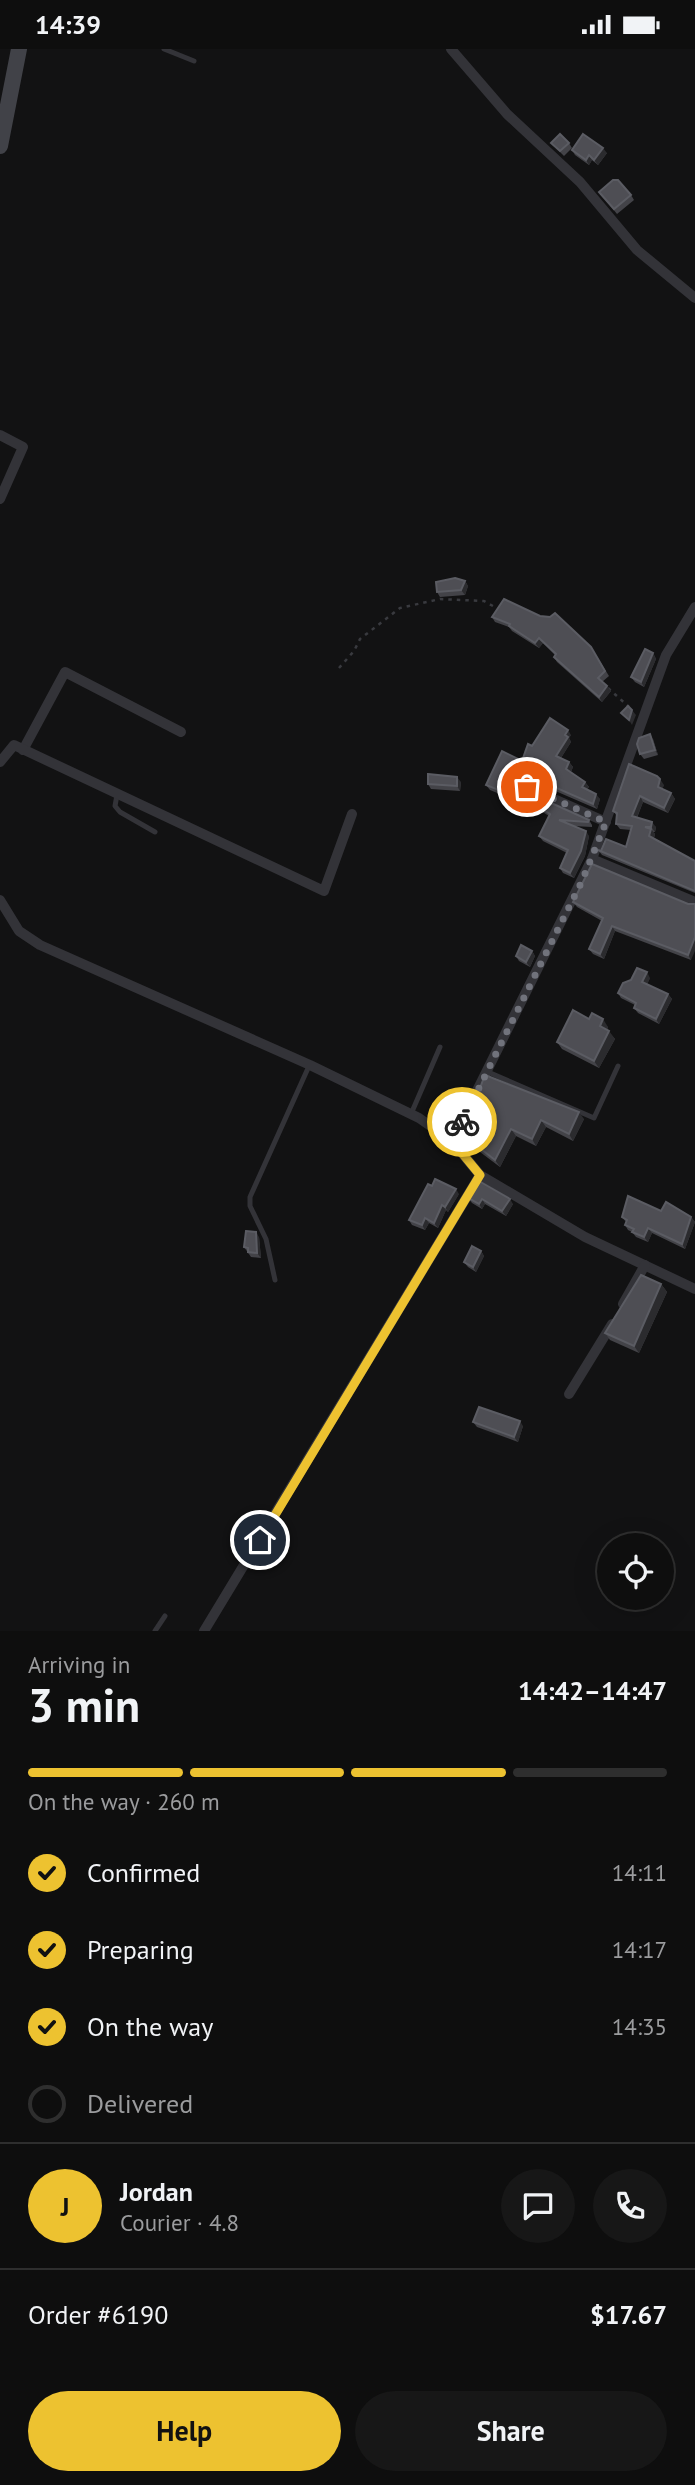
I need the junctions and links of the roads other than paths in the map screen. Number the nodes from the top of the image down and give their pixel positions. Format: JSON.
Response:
{"nodes":[{"id":1,"x":19,"y":49,"type":"edge"},
{"id":2,"x":164,"y":49,"type":"edge"},
{"id":3,"x":451,"y":49,"type":"edge"},
{"id":4,"x":194,"y":61,"type":"dead end"},
{"id":5,"x":0,"y":146,"type":"edge"},
{"id":6,"x":695,"y":298,"type":"edge"},
{"id":7,"x":0,"y":435,"type":"edge"},
{"id":8,"x":0,"y":499,"type":"edge"},
{"id":9,"x":695,"y":607,"type":"edge"},
{"id":10,"x":181,"y":732,"type":"dead end"},
{"id":11,"x":23,"y":750,"type":"junction"},
{"id":12,"x":0,"y":762,"type":"edge"},
{"id":13,"x":527,"y":787,"type":"dead end"},
{"id":14,"x":118,"y":794,"type":"junction"},
{"id":15,"x":352,"y":814,"type":"dead end"},
{"id":16,"x":606,"y":822,"type":"junction"},
{"id":17,"x":155,"y":832,"type":"dead end"},
{"id":18,"x":592,"y":859,"type":"junction"},
{"id":19,"x":0,"y":900,"type":"edge"},
{"id":20,"x":695,"y":902,"type":"edge"},
{"id":21,"x":440,"y":1047,"type":"dead end"},
{"id":22,"x":310,"y":1065,"type":"junction"},
{"id":23,"x":618,"y":1066,"type":"dead end"},
{"id":24,"x":488,"y":1072,"type":"junction"},
{"id":25,"x":411,"y":1114,"type":"junction"},
{"id":26,"x":452,"y":1141,"type":"junction"},
{"id":27,"x":480,"y":1175,"type":"junction"},
{"id":28,"x":645,"y":1265,"type":"junction"},
{"id":29,"x":275,"y":1280,"type":"dead end"},
{"id":30,"x":695,"y":1289,"type":"edge"},
{"id":31,"x":569,"y":1394,"type":"dead end"},
{"id":32,"x":165,"y":1616,"type":"dead end"},
{"id":33,"x":155,"y":1631,"type":"edge"},
{"id":34,"x":204,"y":1631,"type":"edge"}],
"edges":[{"from":1,"to":5,"type":"main road"},
{"from":2,"to":4,"type":"lane"},
{"from":3,"to":6,"type":"street"},
{"from":7,"to":8,"type":"street"},
{"from":9,"to":16,"type":"street"},
{"from":10,"to":11,"type":"street"},
{"from":11,"to":12,"type":"street"},
{"from":11,"to":14,"type":"street"},
{"from":13,"to":16,"type":"street"},
{"from":14,"to":15,"type":"street"},
{"from":14,"to":17,"type":"lane"},
{"from":16,"to":18,"type":"street"},
{"from":18,"to":20,"type":"street"},
{"from":18,"to":24,"type":"street"},
{"from":19,"to":22,"type":"street"},
{"from":21,"to":25,"type":"lane"},
{"from":22,"to":25,"type":"street"},
{"from":22,"to":29,"type":"lane"},
{"from":23,"to":24,"type":"lane"},
{"from":24,"to":26,"type":"street"},
{"from":25,"to":26,"type":"street"},
{"from":26,"to":27,"type":"street"},
{"from":27,"to":28,"type":"street"},
{"from":27,"to":34,"type":"street"},
{"from":28,"to":30,"type":"street"},
{"from":28,"to":31,"type":"street"},
{"from":32,"to":33,"type":"lane"}]}
